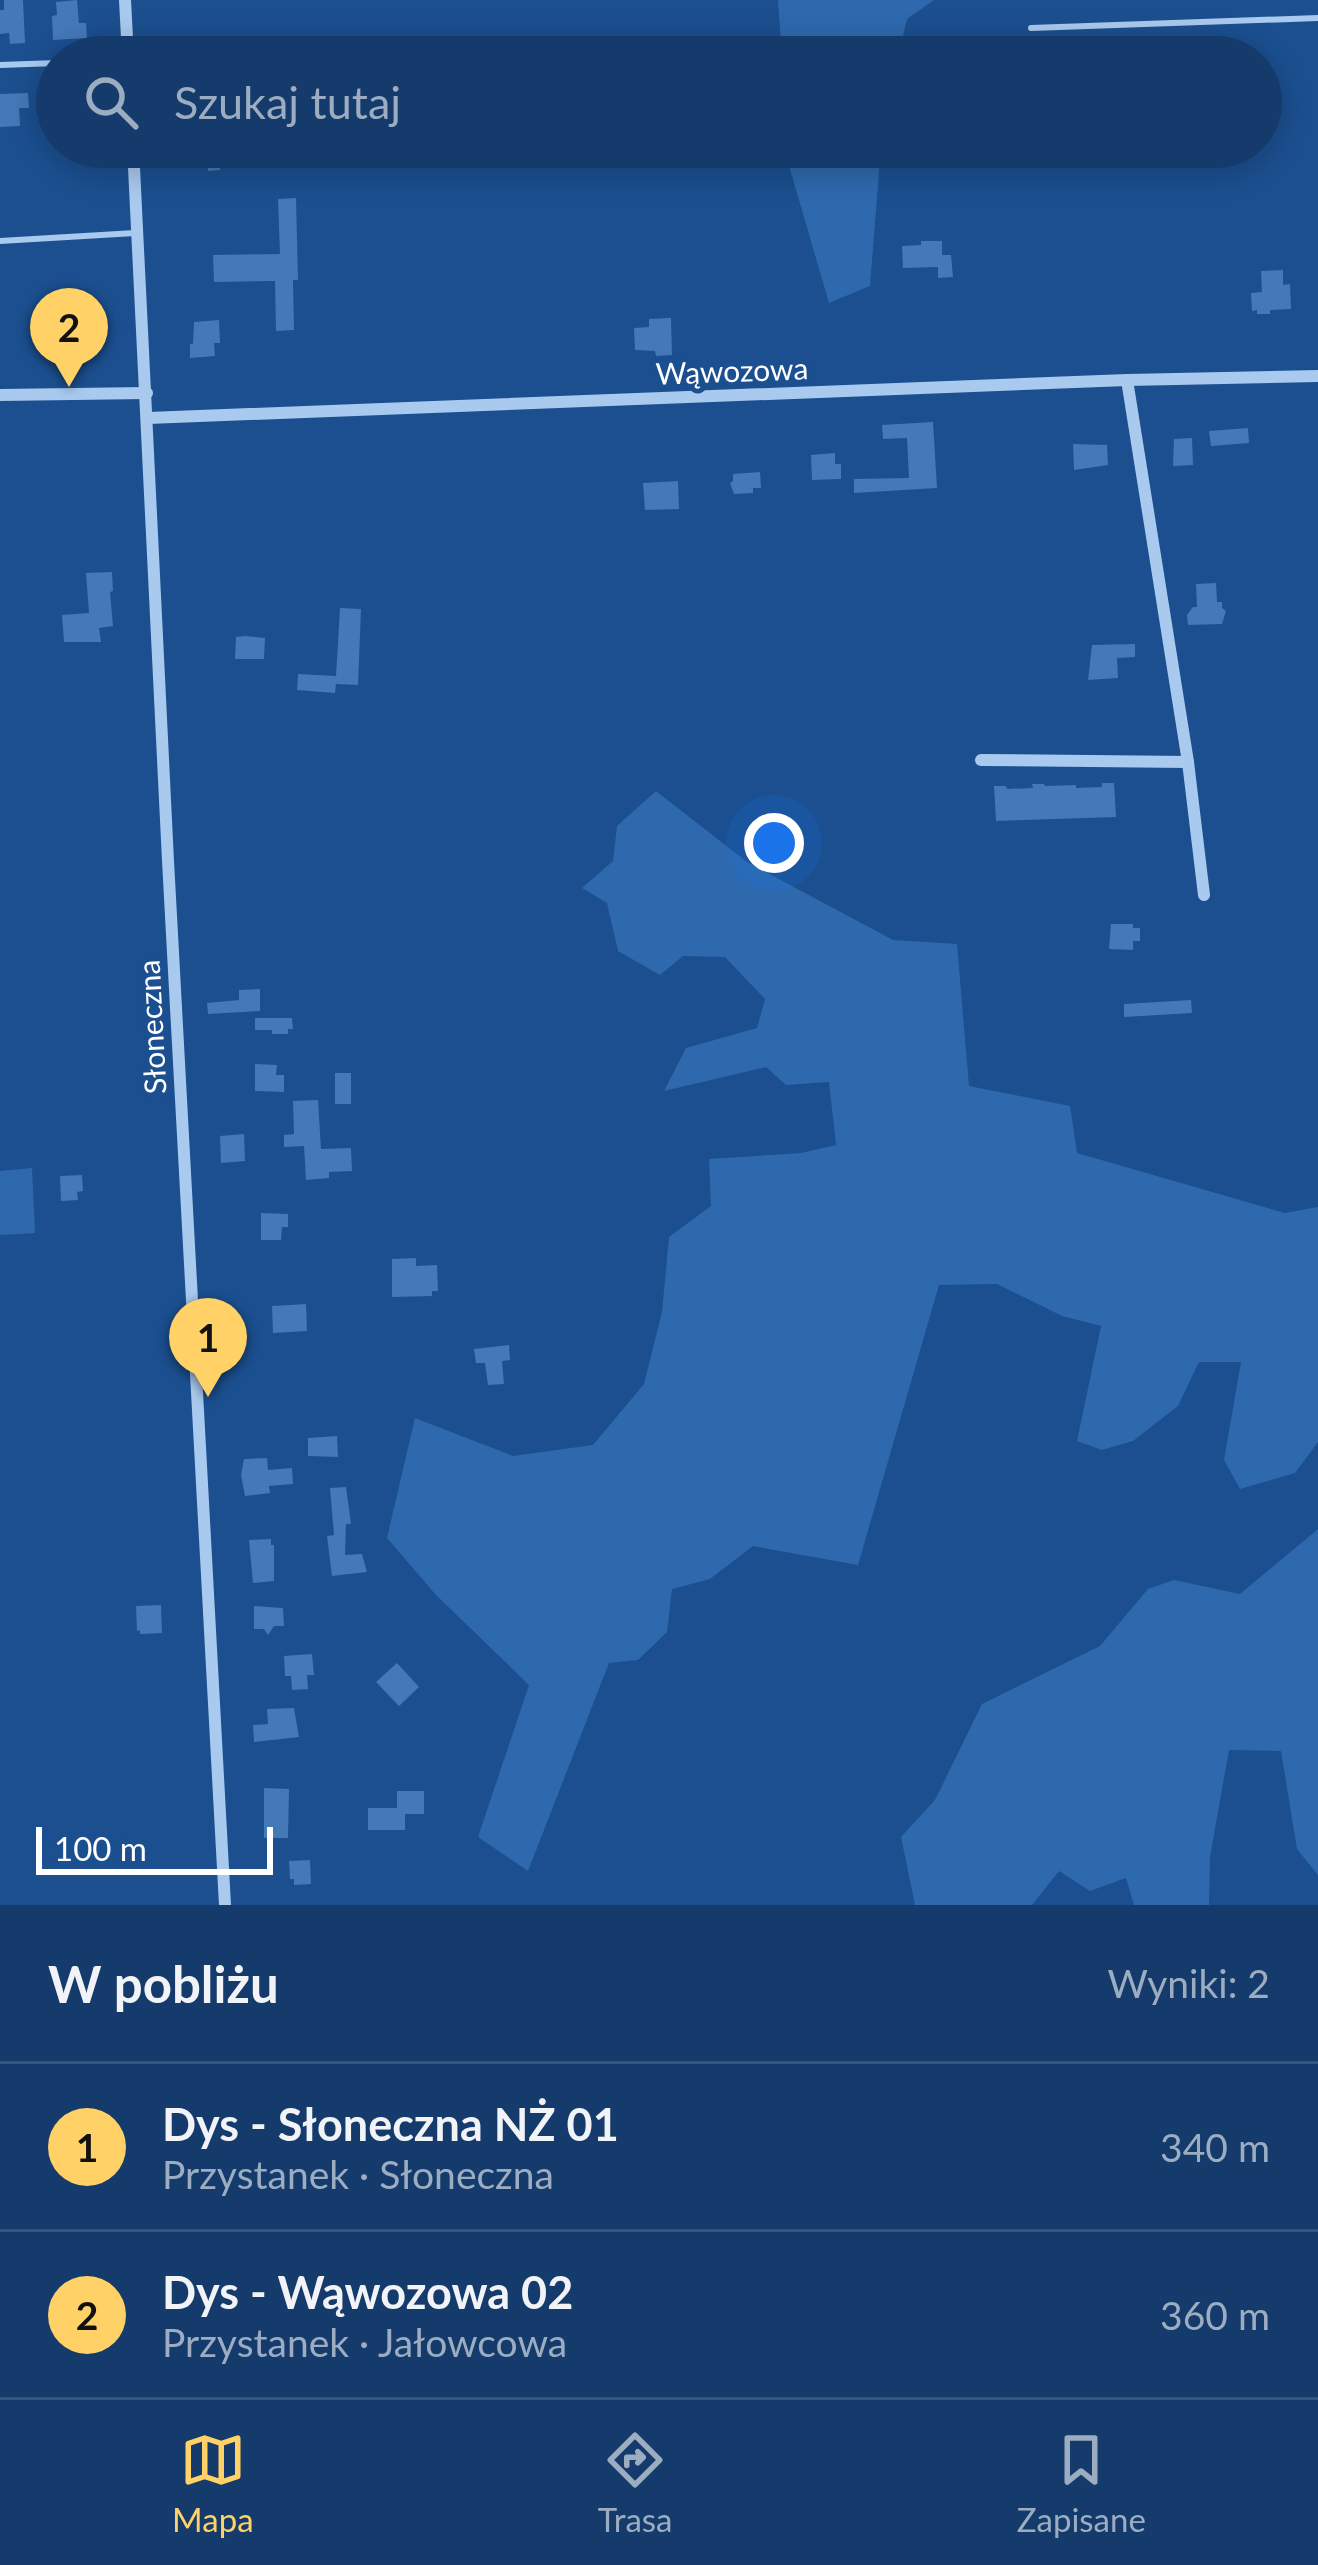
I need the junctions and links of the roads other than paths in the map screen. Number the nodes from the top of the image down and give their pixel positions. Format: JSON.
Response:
{"nodes":[{"id":1,"x":125,"y":0,"type":"edge"},
{"id":2,"x":1318,"y":17,"type":"edge"},
{"id":3,"x":1031,"y":28,"type":"dead end"},
{"id":4,"x":127,"y":36,"type":"edge"},
{"id":5,"x":36,"y":64,"type":"edge"},
{"id":6,"x":0,"y":65,"type":"edge"},
{"id":7,"x":135,"y":168,"type":"edge"},
{"id":8,"x":138,"y":232,"type":"junction"},
{"id":9,"x":0,"y":241,"type":"edge"},
{"id":10,"x":1318,"y":376,"type":"edge"},
{"id":11,"x":1127,"y":380,"type":"junction"},
{"id":12,"x":147,"y":393,"type":"junction"},
{"id":13,"x":0,"y":395,"type":"edge"},
{"id":14,"x":148,"y":418,"type":"junction"},
{"id":15,"x":981,"y":760,"type":"dead end"},
{"id":16,"x":1188,"y":763,"type":"junction"},
{"id":17,"x":1204,"y":895,"type":"dead end"},
{"id":18,"x":225,"y":1905,"type":"edge"}],
"edges":[{"from":1,"to":4,"type":"street"},
{"from":2,"to":3,"type":"lane"},
{"from":5,"to":6,"type":"lane"},
{"from":7,"to":8,"type":"street","name":"Słoneczna"},
{"from":8,"to":9,"type":"lane"},
{"from":8,"to":12,"type":"street","name":"Słoneczna"},
{"from":10,"to":11,"type":"street","name":"Wąwozowa"},
{"from":11,"to":14,"type":"street","name":"Wąwozowa"},
{"from":11,"to":16,"type":"street"},
{"from":12,"to":13,"type":"street"},
{"from":12,"to":14,"type":"street","name":"Słoneczna"},
{"from":14,"to":18,"type":"street","name":"Słoneczna"},
{"from":15,"to":16,"type":"street"},
{"from":16,"to":17,"type":"street"}]}
